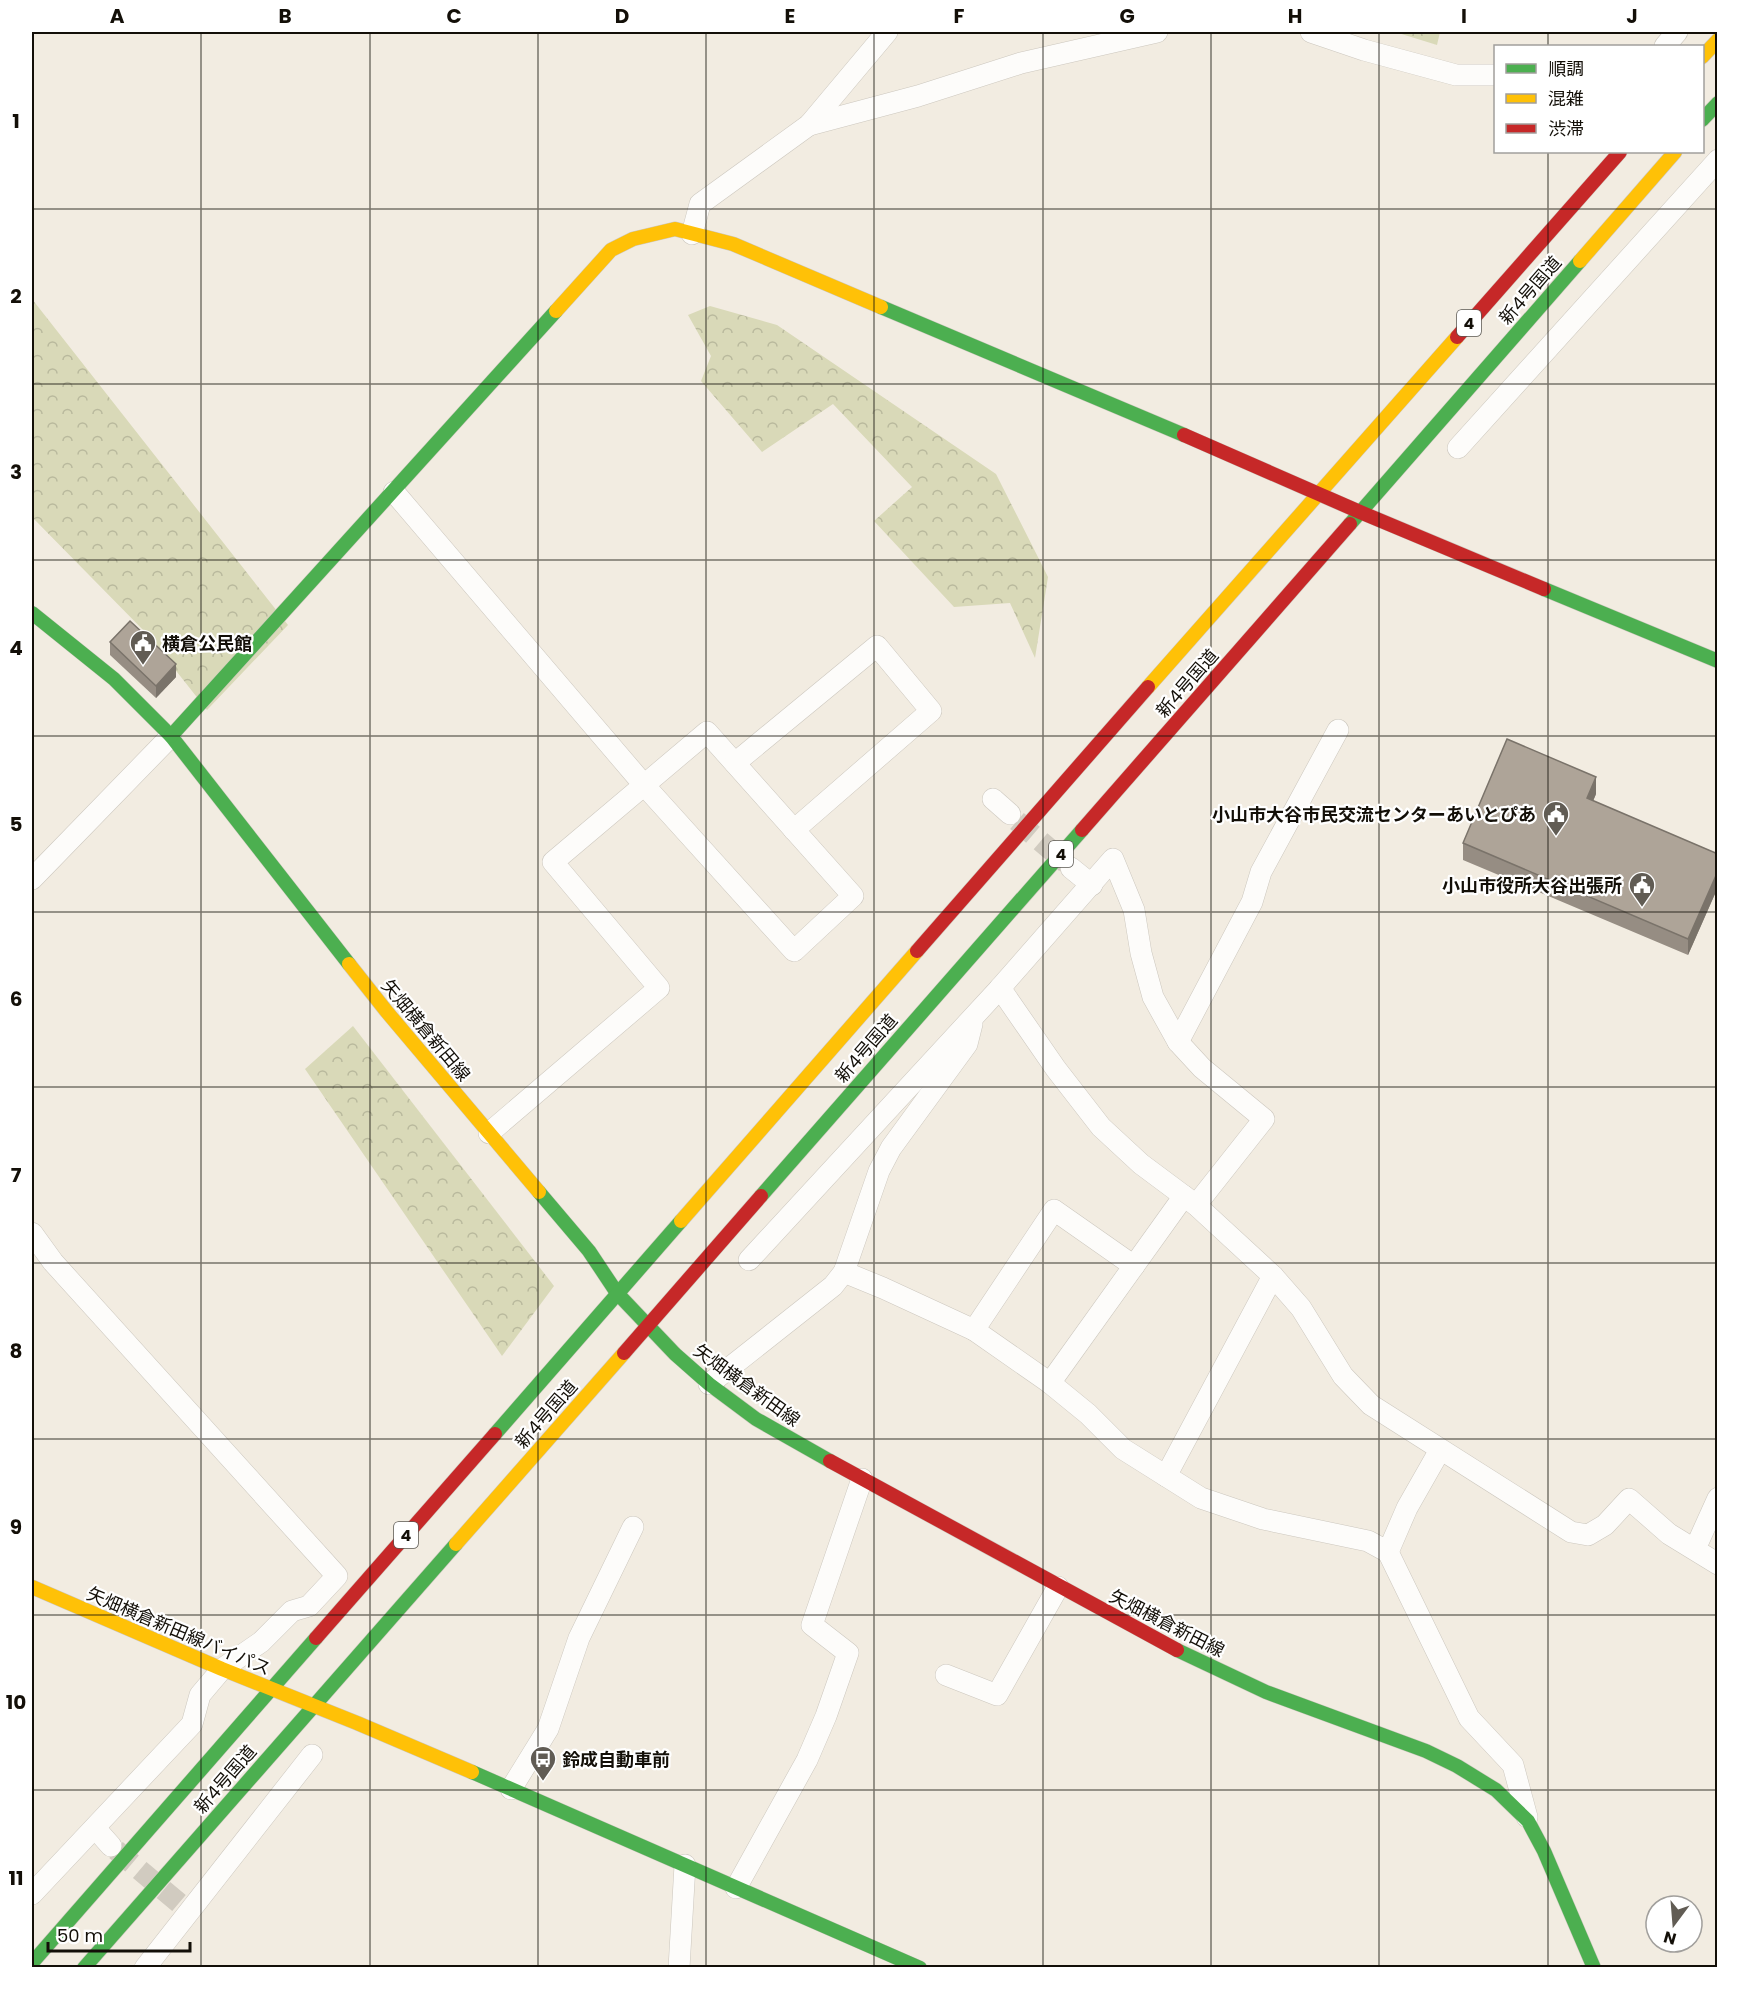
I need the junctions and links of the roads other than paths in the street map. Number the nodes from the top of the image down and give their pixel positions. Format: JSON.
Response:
{"nodes":[{"id":1,"x":887,"y":32,"type":"edge"},
{"id":2,"x":1157,"y":32,"type":"edge"},
{"id":3,"x":1311,"y":32,"type":"edge"},
{"id":4,"x":1677,"y":32,"type":"edge"},
{"id":5,"x":1718,"y":40,"type":"edge"},
{"id":6,"x":1666,"y":45,"type":"edge"},
{"id":7,"x":1704,"y":55,"type":"edge"},
{"id":8,"x":1494,"y":75,"type":"edge"},
{"id":9,"x":1718,"y":103,"type":"edge"},
{"id":10,"x":1704,"y":118,"type":"edge"},
{"id":11,"x":809,"y":125,"type":"junction"},
{"id":12,"x":1619,"y":153,"type":"edge"},
{"id":13,"x":1674,"y":153,"type":"edge"},
{"id":14,"x":1718,"y":160,"type":"edge"},
{"id":15,"x":692,"y":234,"type":"junction"},
{"id":16,"x":1458,"y":448,"type":"dead end"},
{"id":17,"x":394,"y":492,"type":"junction"},
{"id":18,"x":1317,"y":494,"type":"junction"},
{"id":19,"x":1360,"y":512,"type":"junction"},
{"id":20,"x":32,"y":613,"type":"edge"},
{"id":21,"x":1718,"y":661,"type":"edge"},
{"id":22,"x":1338,"y":730,"type":"dead end"},
{"id":23,"x":171,"y":736,"type":"junction"},
{"id":24,"x":735,"y":764,"type":"junction"},
{"id":25,"x":644,"y":785,"type":"junction"},
{"id":26,"x":993,"y":799,"type":"dead end"},
{"id":27,"x":1010,"y":814,"type":"tunnel mouth"},
{"id":28,"x":794,"y":830,"type":"junction"},
{"id":29,"x":1071,"y":868,"type":"tunnel mouth"},
{"id":30,"x":32,"y":879,"type":"edge"},
{"id":31,"x":1092,"y":885,"type":"junction"},
{"id":32,"x":1000,"y":988,"type":"junction"},
{"id":33,"x":975,"y":1015,"type":"junction"},
{"id":34,"x":1178,"y":1042,"type":"junction"},
{"id":35,"x":489,"y":1133,"type":"junction"},
{"id":36,"x":1190,"y":1201,"type":"junction"},
{"id":37,"x":32,"y":1233,"type":"edge"},
{"id":38,"x":749,"y":1260,"type":"dead end"},
{"id":39,"x":1134,"y":1266,"type":"junction"},
{"id":40,"x":844,"y":1272,"type":"junction"},
{"id":41,"x":1273,"y":1276,"type":"junction"},
{"id":42,"x":617,"y":1293,"type":"junction"},
{"id":43,"x":648,"y":1326,"type":"junction"},
{"id":44,"x":974,"y":1330,"type":"junction"},
{"id":45,"x":1050,"y":1383,"type":"junction"},
{"id":46,"x":709,"y":1384,"type":"junction"},
{"id":47,"x":1440,"y":1450,"type":"junction"},
{"id":48,"x":1166,"y":1476,"type":"junction"},
{"id":49,"x":862,"y":1479,"type":"junction"},
{"id":50,"x":1718,"y":1498,"type":"edge"},
{"id":51,"x":633,"y":1527,"type":"dead end"},
{"id":52,"x":1695,"y":1549,"type":"junction"},
{"id":53,"x":1388,"y":1552,"type":"junction"},
{"id":54,"x":1718,"y":1564,"type":"edge"},
{"id":55,"x":32,"y":1587,"type":"edge"},
{"id":56,"x":1058,"y":1587,"type":"junction"},
{"id":57,"x":222,"y":1670,"type":"junction"},
{"id":58,"x":946,"y":1676,"type":"dead end"},
{"id":59,"x":272,"y":1690,"type":"junction"},
{"id":60,"x":313,"y":1706,"type":"junction"},
{"id":61,"x":312,"y":1755,"type":"dead end"},
{"id":62,"x":511,"y":1789,"type":"junction"},
{"id":63,"x":1528,"y":1821,"type":"junction"},
{"id":64,"x":95,"y":1828,"type":"junction"},
{"id":65,"x":111,"y":1846,"type":"tunnel mouth"},
{"id":66,"x":685,"y":1865,"type":"junction"},
{"id":67,"x":736,"y":1888,"type":"junction"},
{"id":68,"x":32,"y":1894,"type":"edge"},
{"id":69,"x":32,"y":1963,"type":"edge"},
{"id":70,"x":84,"y":1968,"type":"edge"},
{"id":71,"x":146,"y":1968,"type":"edge"},
{"id":72,"x":679,"y":1968,"type":"edge"},
{"id":73,"x":920,"y":1968,"type":"edge"},
{"id":74,"x":1594,"y":1968,"type":"edge"}],
"edges":[{"from":1,"to":11,"type":"street"},
{"from":2,"to":11,"type":"street"},
{"from":3,"to":8,"type":"street"},
{"from":4,"to":6,"type":"street"},
{"from":5,"to":7,"type":"main road"},
{"from":9,"to":10,"type":"main road"},
{"from":11,"to":15,"type":"street"},
{"from":12,"to":18,"type":"main road","name":"新4号国道","number":"4"},
{"from":13,"to":19,"type":"main road","name":"新4号国道","number":"4"},
{"from":14,"to":16,"type":"street"},
{"from":15,"to":17,"type":"main road"},
{"from":15,"to":18,"type":"main road"},
{"from":17,"to":23,"type":"main road"},
{"from":17,"to":25,"type":"street"},
{"from":18,"to":19,"type":"main road"},
{"from":18,"to":42,"type":"main road","name":"新4号国道","number":"4"},
{"from":19,"to":21,"type":"main road"},
{"from":19,"to":43,"type":"main road","name":"新4号国道","number":"4"},
{"from":20,"to":23,"type":"main road","name":"矢畑横倉新田線"},
{"from":22,"to":34,"type":"street"},
{"from":23,"to":30,"type":"street"},
{"from":23,"to":35,"type":"main road","name":"矢畑横倉新田線"},
{"from":24,"to":25,"type":"street"},
{"from":24,"to":28,"type":"street"},
{"from":24,"to":28,"type":"street"},
{"from":25,"to":28,"type":"street"},
{"from":25,"to":35,"type":"street"},
{"from":26,"to":27,"type":"street"},
{"from":29,"to":31,"type":"street"},
{"from":31,"to":32,"type":"street"},
{"from":31,"to":34,"type":"street"},
{"from":32,"to":33,"type":"street"},
{"from":32,"to":36,"type":"street"},
{"from":33,"to":38,"type":"street"},
{"from":33,"to":40,"type":"street"},
{"from":34,"to":36,"type":"street"},
{"from":35,"to":42,"type":"main road","name":"矢畑横倉新田線"},
{"from":36,"to":39,"type":"street"},
{"from":36,"to":41,"type":"street"},
{"from":37,"to":57,"type":"street"},
{"from":39,"to":44,"type":"street"},
{"from":39,"to":45,"type":"street"},
{"from":40,"to":44,"type":"street"},
{"from":40,"to":46,"type":"street"},
{"from":41,"to":47,"type":"street"},
{"from":41,"to":48,"type":"street"},
{"from":42,"to":43,"type":"main road","name":"矢畑横倉新田線"},
{"from":42,"to":59,"type":"main road","name":"新4号国道","number":"4"},
{"from":43,"to":46,"type":"main road","name":"矢畑横倉新田線"},
{"from":43,"to":60,"type":"main road","name":"新4号国道","number":"4"},
{"from":44,"to":45,"type":"street"},
{"from":45,"to":48,"type":"street"},
{"from":46,"to":49,"type":"main road","name":"矢畑横倉新田線"},
{"from":47,"to":52,"type":"street"},
{"from":47,"to":53,"type":"street"},
{"from":48,"to":53,"type":"street"},
{"from":49,"to":56,"type":"main road","name":"矢畑横倉新田線"},
{"from":49,"to":67,"type":"street"},
{"from":50,"to":52,"type":"street"},
{"from":51,"to":62,"type":"street"},
{"from":52,"to":54,"type":"street"},
{"from":53,"to":63,"type":"street"},
{"from":55,"to":57,"type":"main road","name":"矢畑横倉新田線バイパス"},
{"from":56,"to":58,"type":"street"},
{"from":56,"to":63,"type":"main road","name":"矢畑横倉新田線"},
{"from":57,"to":59,"type":"main road","name":"矢畑横倉新田線バイパス"},
{"from":57,"to":64,"type":"street"},
{"from":59,"to":60,"type":"main road","name":"矢畑横倉新田線バイパス"},
{"from":59,"to":69,"type":"main road","name":"新4号国道","number":"4"},
{"from":60,"to":62,"type":"main road","name":"矢畑横倉新田線バイパス"},
{"from":60,"to":70,"type":"main road","name":"新4号国道","number":"4"},
{"from":61,"to":71,"type":"street"},
{"from":62,"to":66,"type":"main road","name":"矢畑横倉新田線バイパス"},
{"from":63,"to":74,"type":"main road","name":"矢畑横倉新田線"},
{"from":64,"to":65,"type":"street"},
{"from":64,"to":68,"type":"street"},
{"from":66,"to":67,"type":"main road","name":"矢畑横倉新田線バイパス"},
{"from":66,"to":72,"type":"street"},
{"from":67,"to":73,"type":"main road","name":"矢畑横倉新田線バイパス"}]}
